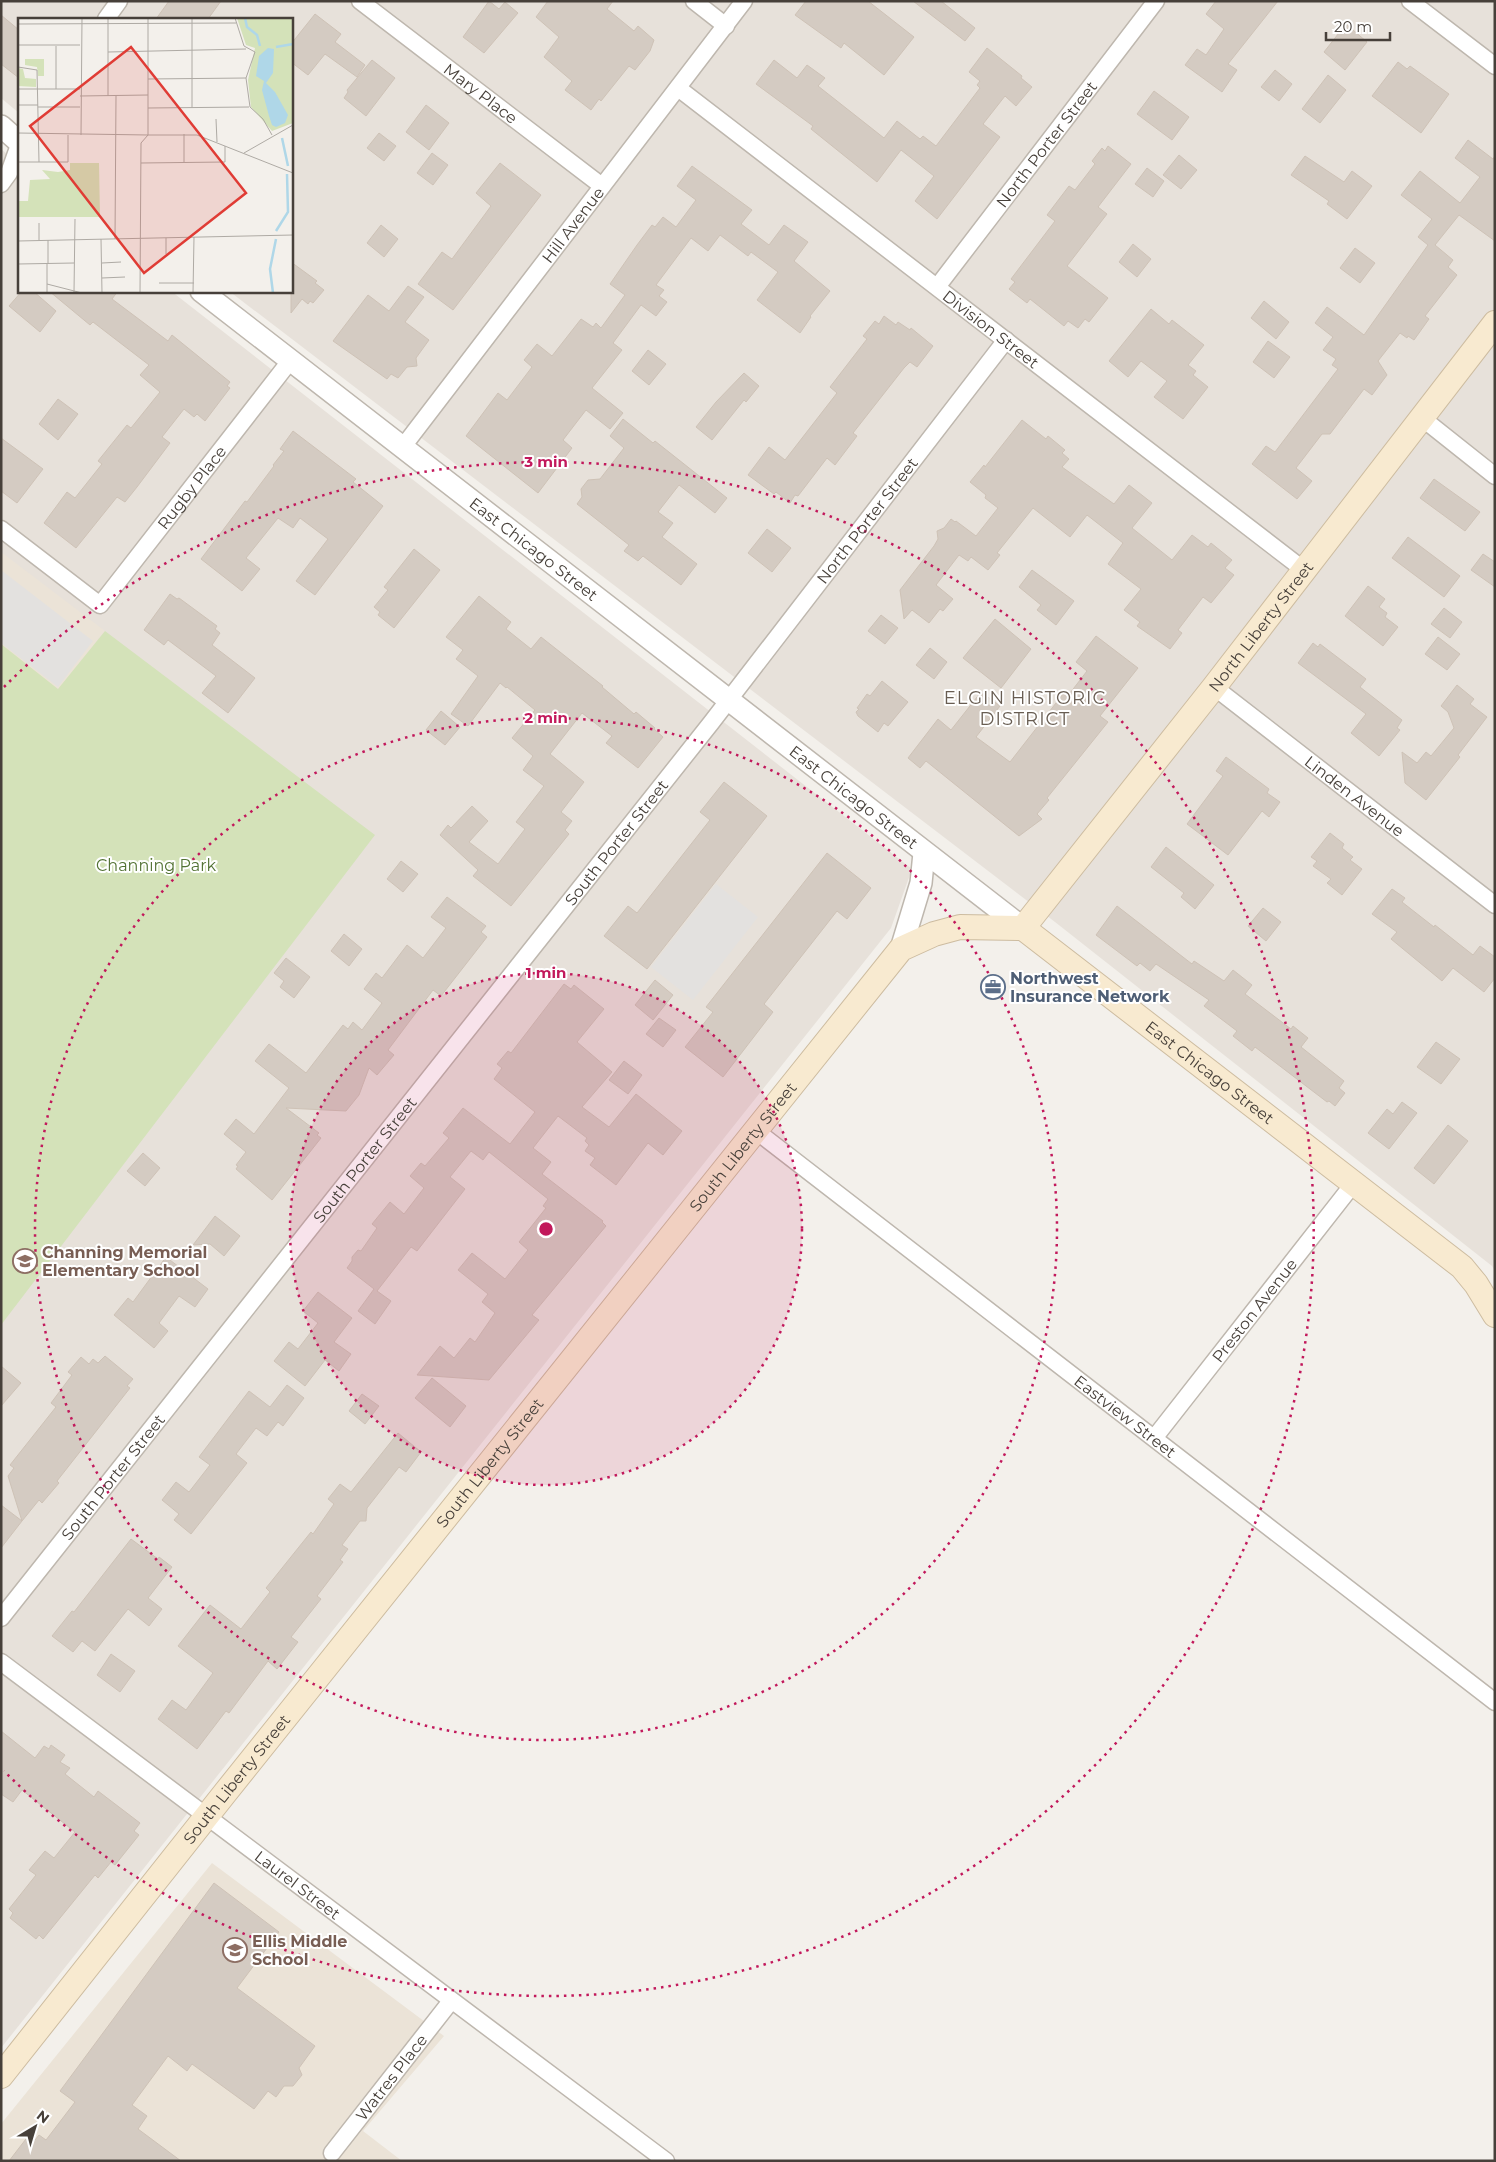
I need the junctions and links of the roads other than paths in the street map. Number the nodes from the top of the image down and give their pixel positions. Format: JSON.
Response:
{"nodes":[{"id":1,"x":119,"y":1,"type":"edge"},
{"id":2,"x":360,"y":1,"type":"edge"},
{"id":3,"x":694,"y":1,"type":"edge"},
{"id":4,"x":744,"y":1,"type":"edge"},
{"id":5,"x":1156,"y":1,"type":"edge"},
{"id":6,"x":1410,"y":1,"type":"edge"},
{"id":7,"x":107,"y":18,"type":"edge"},
{"id":8,"x":726,"y":26,"type":"junction"},
{"id":9,"x":1495,"y":66,"type":"edge"},
{"id":10,"x":678,"y":88,"type":"junction"},
{"id":11,"x":1,"y":126,"type":"edge"},
{"id":12,"x":18,"y":142,"type":"edge"},
{"id":13,"x":18,"y":146,"type":"edge"},
{"id":14,"x":1,"y":184,"type":"edge"},
{"id":15,"x":602,"y":186,"type":"junction"},
{"id":16,"x":937,"y":288,"type":"junction"},
{"id":17,"x":202,"y":292,"type":"edge"},
{"id":18,"x":1495,"y":323,"type":"edge"},
{"id":19,"x":1006,"y":340,"type":"junction"},
{"id":20,"x":290,"y":361,"type":"junction"},
{"id":21,"x":1422,"y":418,"type":"junction"},
{"id":22,"x":402,"y":448,"type":"junction"},
{"id":23,"x":1495,"y":476,"type":"edge"},
{"id":24,"x":1,"y":530,"type":"edge"},
{"id":25,"x":1304,"y":570,"type":"junction"},
{"id":26,"x":1214,"y":687,"type":"junction"},
{"id":27,"x":728,"y":701,"type":"junction"},
{"id":28,"x":924,"y":853,"type":"junction"},
{"id":29,"x":1495,"y":904,"type":"edge"},
{"id":30,"x":1023,"y":928,"type":"junction"},
{"id":31,"x":901,"y":948,"type":"junction"},
{"id":32,"x":755,"y":1130,"type":"junction"},
{"id":33,"x":1354,"y":1184,"type":"junction"},
{"id":34,"x":1495,"y":1315,"type":"edge"},
{"id":35,"x":1155,"y":1437,"type":"junction"},
{"id":36,"x":1,"y":1618,"type":"edge"},
{"id":37,"x":1,"y":1662,"type":"edge"},
{"id":38,"x":1495,"y":1702,"type":"edge"},
{"id":39,"x":206,"y":1816,"type":"junction"},
{"id":40,"x":451,"y":2001,"type":"junction"},
{"id":41,"x":1,"y":2076,"type":"edge"},
{"id":42,"x":332,"y":2153,"type":"dead end"},
{"id":43,"x":666,"y":2161,"type":"edge"}],
"edges":[{"from":1,"to":7,"type":"street"},
{"from":2,"to":15,"type":"street","name":"Mary Place"},
{"from":3,"to":8,"type":"street"},
{"from":4,"to":8,"type":"street","name":"Hill Avenue"},
{"from":5,"to":16,"type":"street","name":"North Porter Street"},
{"from":6,"to":9,"type":"street"},
{"from":8,"to":10,"type":"street","name":"Hill Avenue"},
{"from":10,"to":15,"type":"street","name":"Hill Avenue"},
{"from":10,"to":16,"type":"street","name":"Division Street"},
{"from":11,"to":12,"type":"street"},
{"from":13,"to":14,"type":"street"},
{"from":15,"to":22,"type":"street","name":"Hill Avenue"},
{"from":16,"to":19,"type":"street","name":"Division Street"},
{"from":17,"to":20,"type":"street","name":"East Chicago Street"},
{"from":18,"to":21,"type":"main road","name":"North Liberty Street"},
{"from":19,"to":25,"type":"street","name":"Division Street"},
{"from":19,"to":27,"type":"street","name":"North Porter Street"},
{"from":20,"to":22,"type":"street","name":"East Chicago Street"},
{"from":20,"to":24,"type":"street","name":"Rugby Place"},
{"from":21,"to":23,"type":"street"},
{"from":21,"to":25,"type":"main road","name":"North Liberty Street"},
{"from":22,"to":27,"type":"street","name":"East Chicago Street"},
{"from":25,"to":26,"type":"main road","name":"North Liberty Street"},
{"from":26,"to":29,"type":"street","name":"Linden Avenue"},
{"from":26,"to":30,"type":"main road","name":"North Liberty Street"},
{"from":27,"to":28,"type":"street","name":"East Chicago Street"},
{"from":27,"to":36,"type":"street","name":"South Porter Street"},
{"from":28,"to":30,"type":"street","name":"East Chicago Street"},
{"from":28,"to":31,"type":"street"},
{"from":30,"to":31,"type":"main road","name":"South Liberty Street"},
{"from":30,"to":33,"type":"main road","name":"East Chicago Street"},
{"from":31,"to":32,"type":"main road","name":"South Liberty Street"},
{"from":32,"to":35,"type":"street","name":"Eastview Street"},
{"from":32,"to":39,"type":"main road","name":"South Liberty Street"},
{"from":33,"to":34,"type":"main road","name":"East Chicago Street"},
{"from":33,"to":35,"type":"street","name":"Preston Avenue"},
{"from":35,"to":38,"type":"street","name":"Eastview Street"},
{"from":37,"to":39,"type":"street","name":"Laurel Street"},
{"from":39,"to":40,"type":"street","name":"Laurel Street"},
{"from":39,"to":41,"type":"main road","name":"South Liberty Street"},
{"from":40,"to":42,"type":"street","name":"Watres Place"},
{"from":40,"to":43,"type":"street","name":"Laurel Street"}]}
